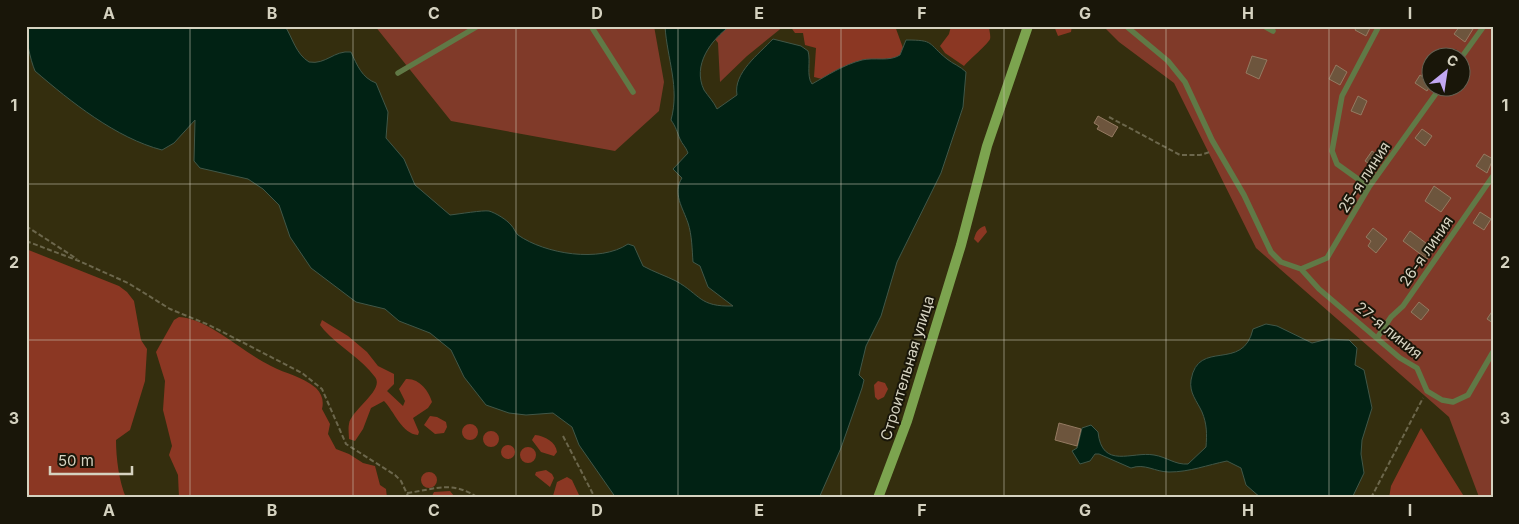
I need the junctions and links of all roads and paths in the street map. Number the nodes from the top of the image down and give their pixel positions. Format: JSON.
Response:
{"nodes":[{"id":1,"x":478,"y":26,"type":"edge"},
{"id":2,"x":591,"y":26,"type":"edge"},
{"id":3,"x":1028,"y":26,"type":"edge"},
{"id":4,"x":1126,"y":26,"type":"edge"},
{"id":5,"x":1264,"y":26,"type":"edge"},
{"id":6,"x":1379,"y":26,"type":"edge"},
{"id":7,"x":1484,"y":26,"type":"edge"},
{"id":8,"x":1273,"y":31,"type":"dead end"},
{"id":9,"x":1469,"y":48,"type":"edge"},
{"id":10,"x":398,"y":74,"type":"dead end"},
{"id":11,"x":633,"y":92,"type":"dead end"},
{"id":12,"x":1433,"y":98,"type":"edge"},
{"id":13,"x":1109,"y":117,"type":"dead end"},
{"id":14,"x":1218,"y":149,"type":"junction"},
{"id":15,"x":1493,"y":176,"type":"edge"},
{"id":16,"x":1369,"y":187,"type":"junction"},
{"id":17,"x":26,"y":226,"type":"edge"},
{"id":18,"x":26,"y":241,"type":"edge"},
{"id":19,"x":79,"y":261,"type":"junction"},
{"id":20,"x":1301,"y":269,"type":"junction"},
{"id":21,"x":1377,"y":338,"type":"junction"},
{"id":22,"x":1493,"y":352,"type":"edge"},
{"id":23,"x":1427,"y":391,"type":"junction"},
{"id":24,"x":563,"y":436,"type":"dead end"},
{"id":25,"x":407,"y":493,"type":"junction"},
{"id":26,"x":409,"y":498,"type":"edge"},
{"id":27,"x":479,"y":498,"type":"edge"},
{"id":28,"x":595,"y":498,"type":"edge"},
{"id":29,"x":878,"y":498,"type":"edge"},
{"id":30,"x":1372,"y":498,"type":"edge"}],
"edges":[{"from":1,"to":10,"type":"lane"},
{"from":2,"to":11,"type":"lane"},
{"from":3,"to":29,"type":"street","name":"Строительная улица"},
{"from":4,"to":14,"type":"lane"},
{"from":5,"to":8,"type":"lane"},
{"from":6,"to":16,"type":"lane"},
{"from":7,"to":9,"type":"lane"},
{"from":12,"to":16,"type":"lane","name":"25-я линия"},
{"from":13,"to":14,"type":"path"},
{"from":14,"to":20,"type":"lane"},
{"from":15,"to":21,"type":"lane","name":"26-я линия"},
{"from":16,"to":20,"type":"lane","name":"25-я линия"},
{"from":17,"to":19,"type":"path"},
{"from":18,"to":19,"type":"path"},
{"from":19,"to":25,"type":"path"},
{"from":20,"to":21,"type":"lane","name":"27-я линия"},
{"from":21,"to":23,"type":"lane","name":"27-я линия"},
{"from":22,"to":23,"type":"lane"},
{"from":23,"to":30,"type":"path"},
{"from":24,"to":28,"type":"path"},
{"from":25,"to":26,"type":"path"},
{"from":25,"to":27,"type":"path"}]}
